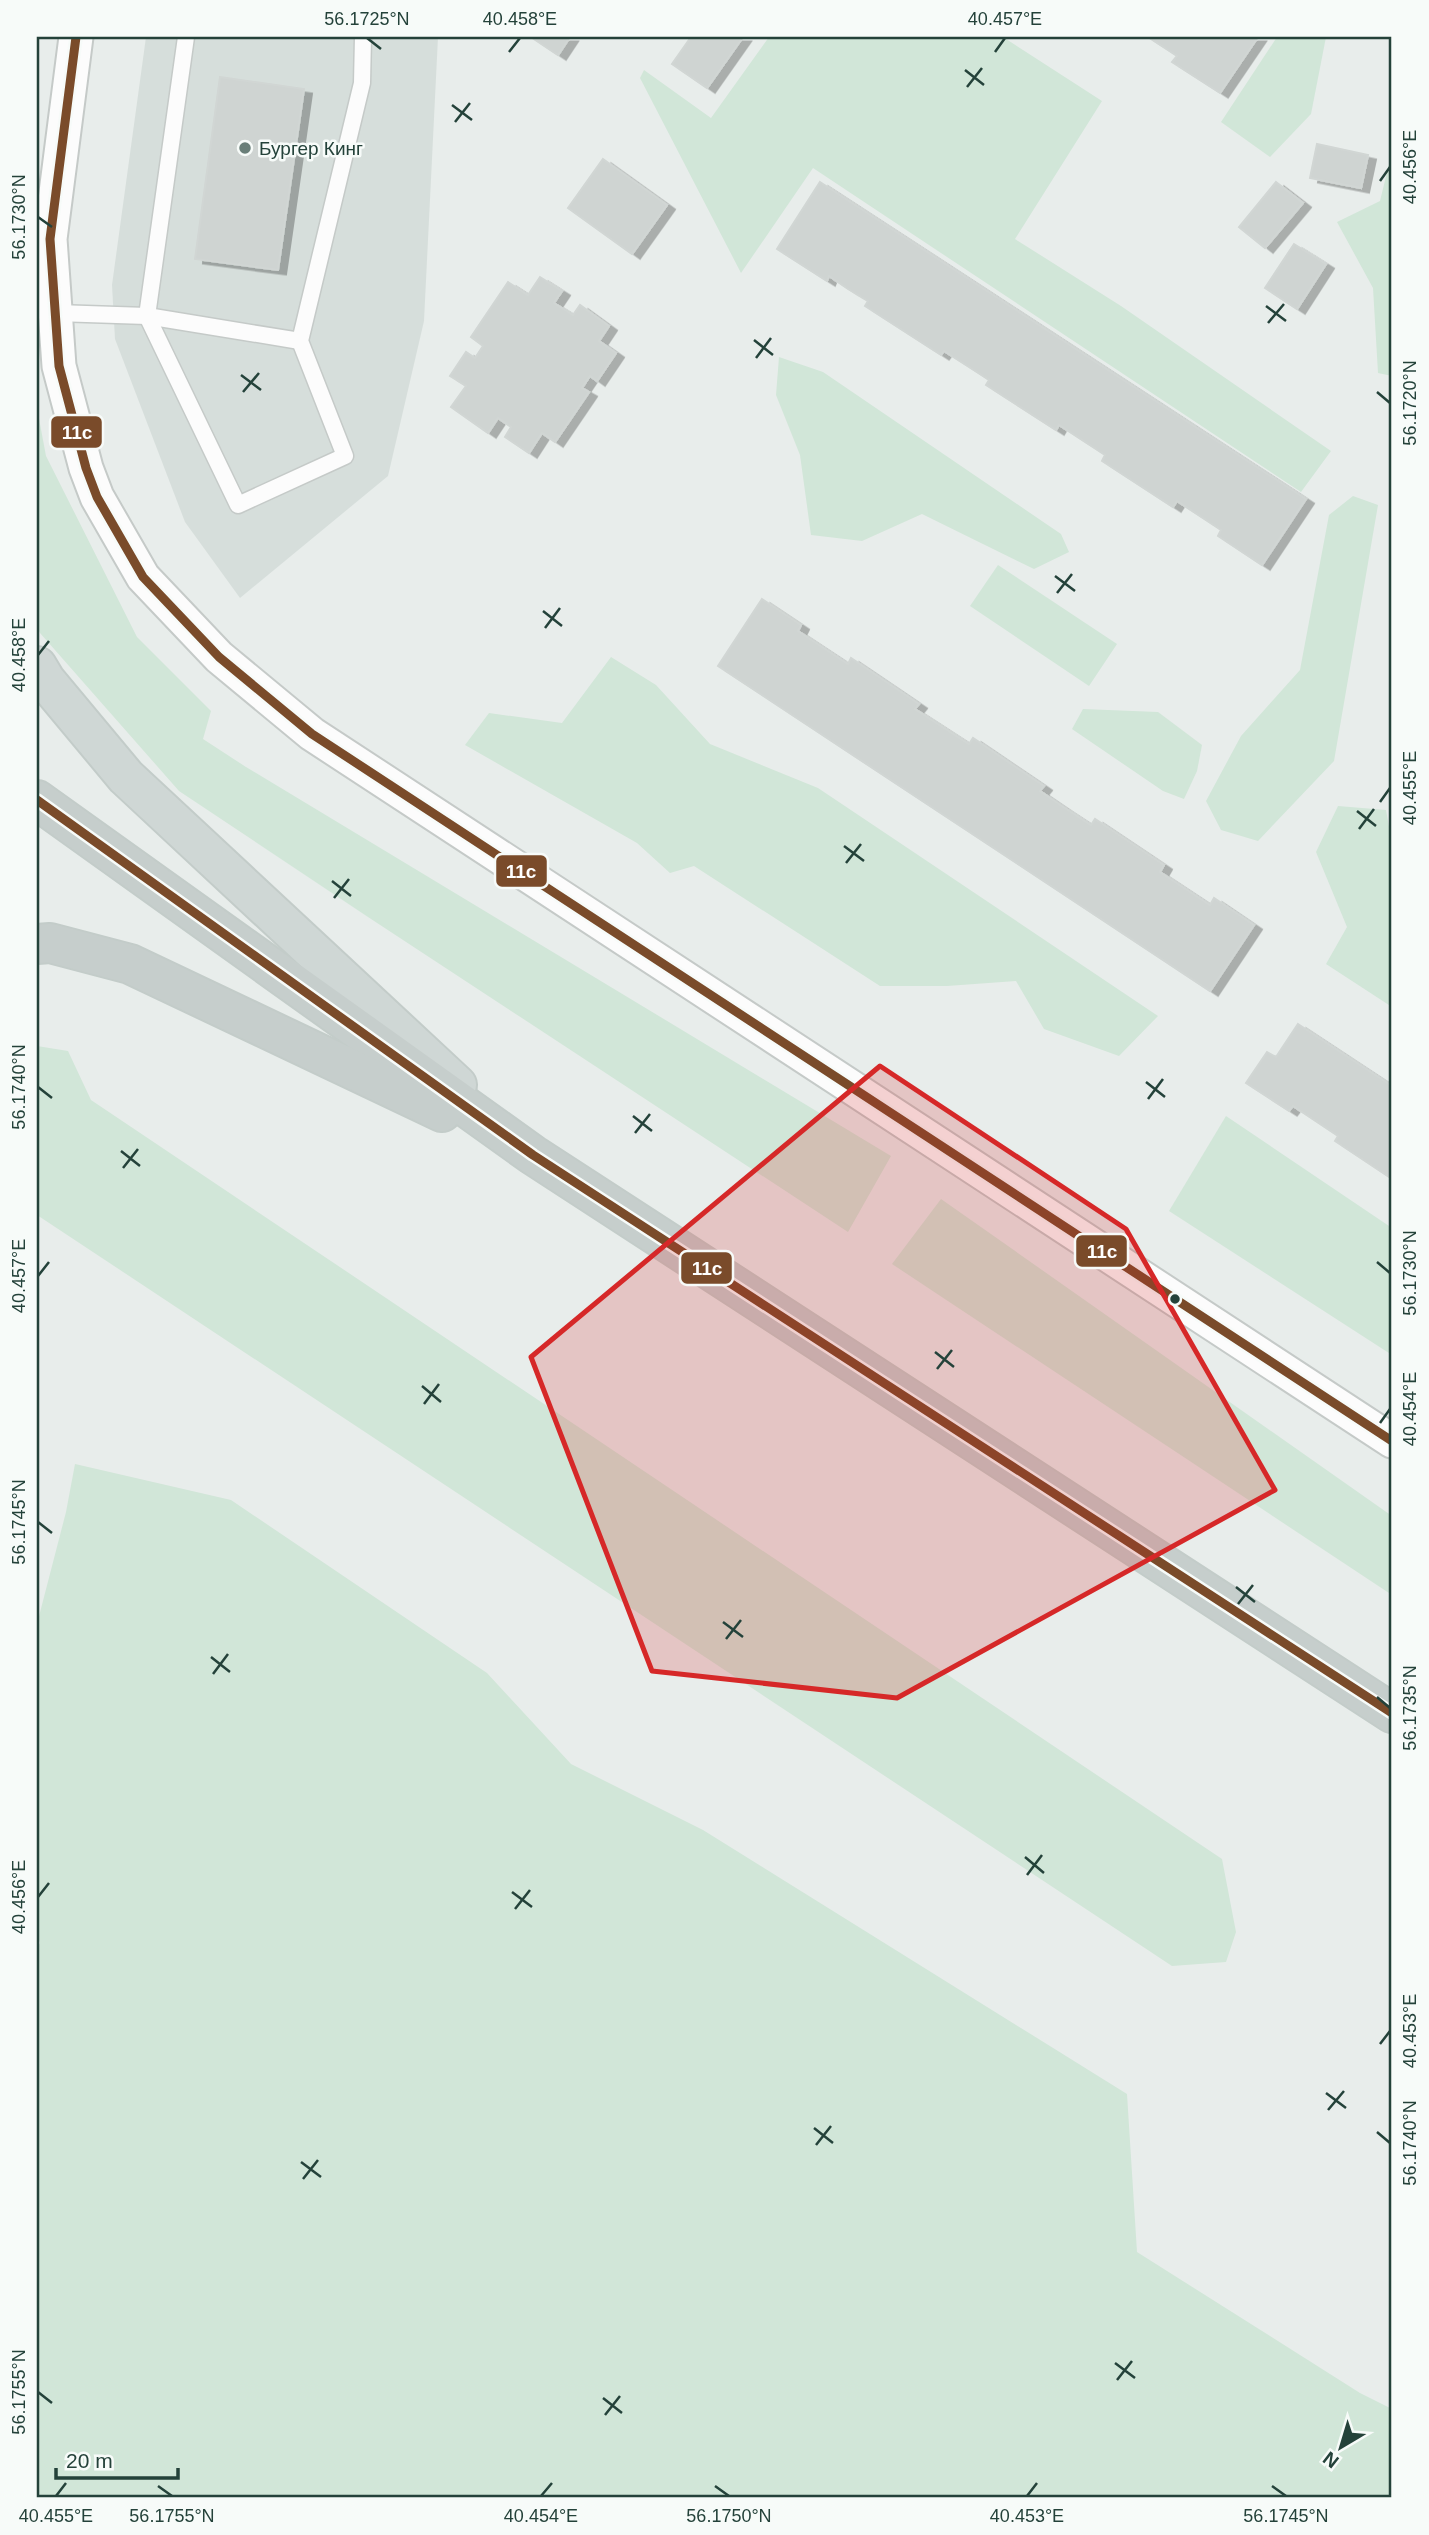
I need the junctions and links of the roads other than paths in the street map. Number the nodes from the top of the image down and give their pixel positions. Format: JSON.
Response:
{"nodes":[{"id":1,"x":76,"y":37,"type":"edge"},
{"id":2,"x":186,"y":37,"type":"edge"},
{"id":3,"x":363,"y":37,"type":"edge"},
{"id":4,"x":55,"y":313,"type":"junction"},
{"id":5,"x":147,"y":316,"type":"junction"},
{"id":6,"x":300,"y":341,"type":"junction"},
{"id":7,"x":37,"y":666,"type":"edge"},
{"id":8,"x":37,"y":800,"type":"edge"},
{"id":9,"x":37,"y":944,"type":"edge"},
{"id":10,"x":533,"y":1155,"type":"junction"},
{"id":11,"x":1392,"y":1441,"type":"edge"},
{"id":12,"x":1392,"y":1713,"type":"edge"}],
"edges":[{"from":1,"to":4,"type":"street"},
{"from":2,"to":5,"type":"lane"},
{"from":3,"to":6,"type":"lane"},
{"from":4,"to":5,"type":"lane"},
{"from":4,"to":11,"type":"street"},
{"from":5,"to":6,"type":"lane"},
{"from":5,"to":6,"type":"lane"},
{"from":7,"to":10,"type":"main road"},
{"from":8,"to":10,"type":"highway"},
{"from":9,"to":10,"type":"highway"},
{"from":10,"to":12,"type":"highway"}]}
